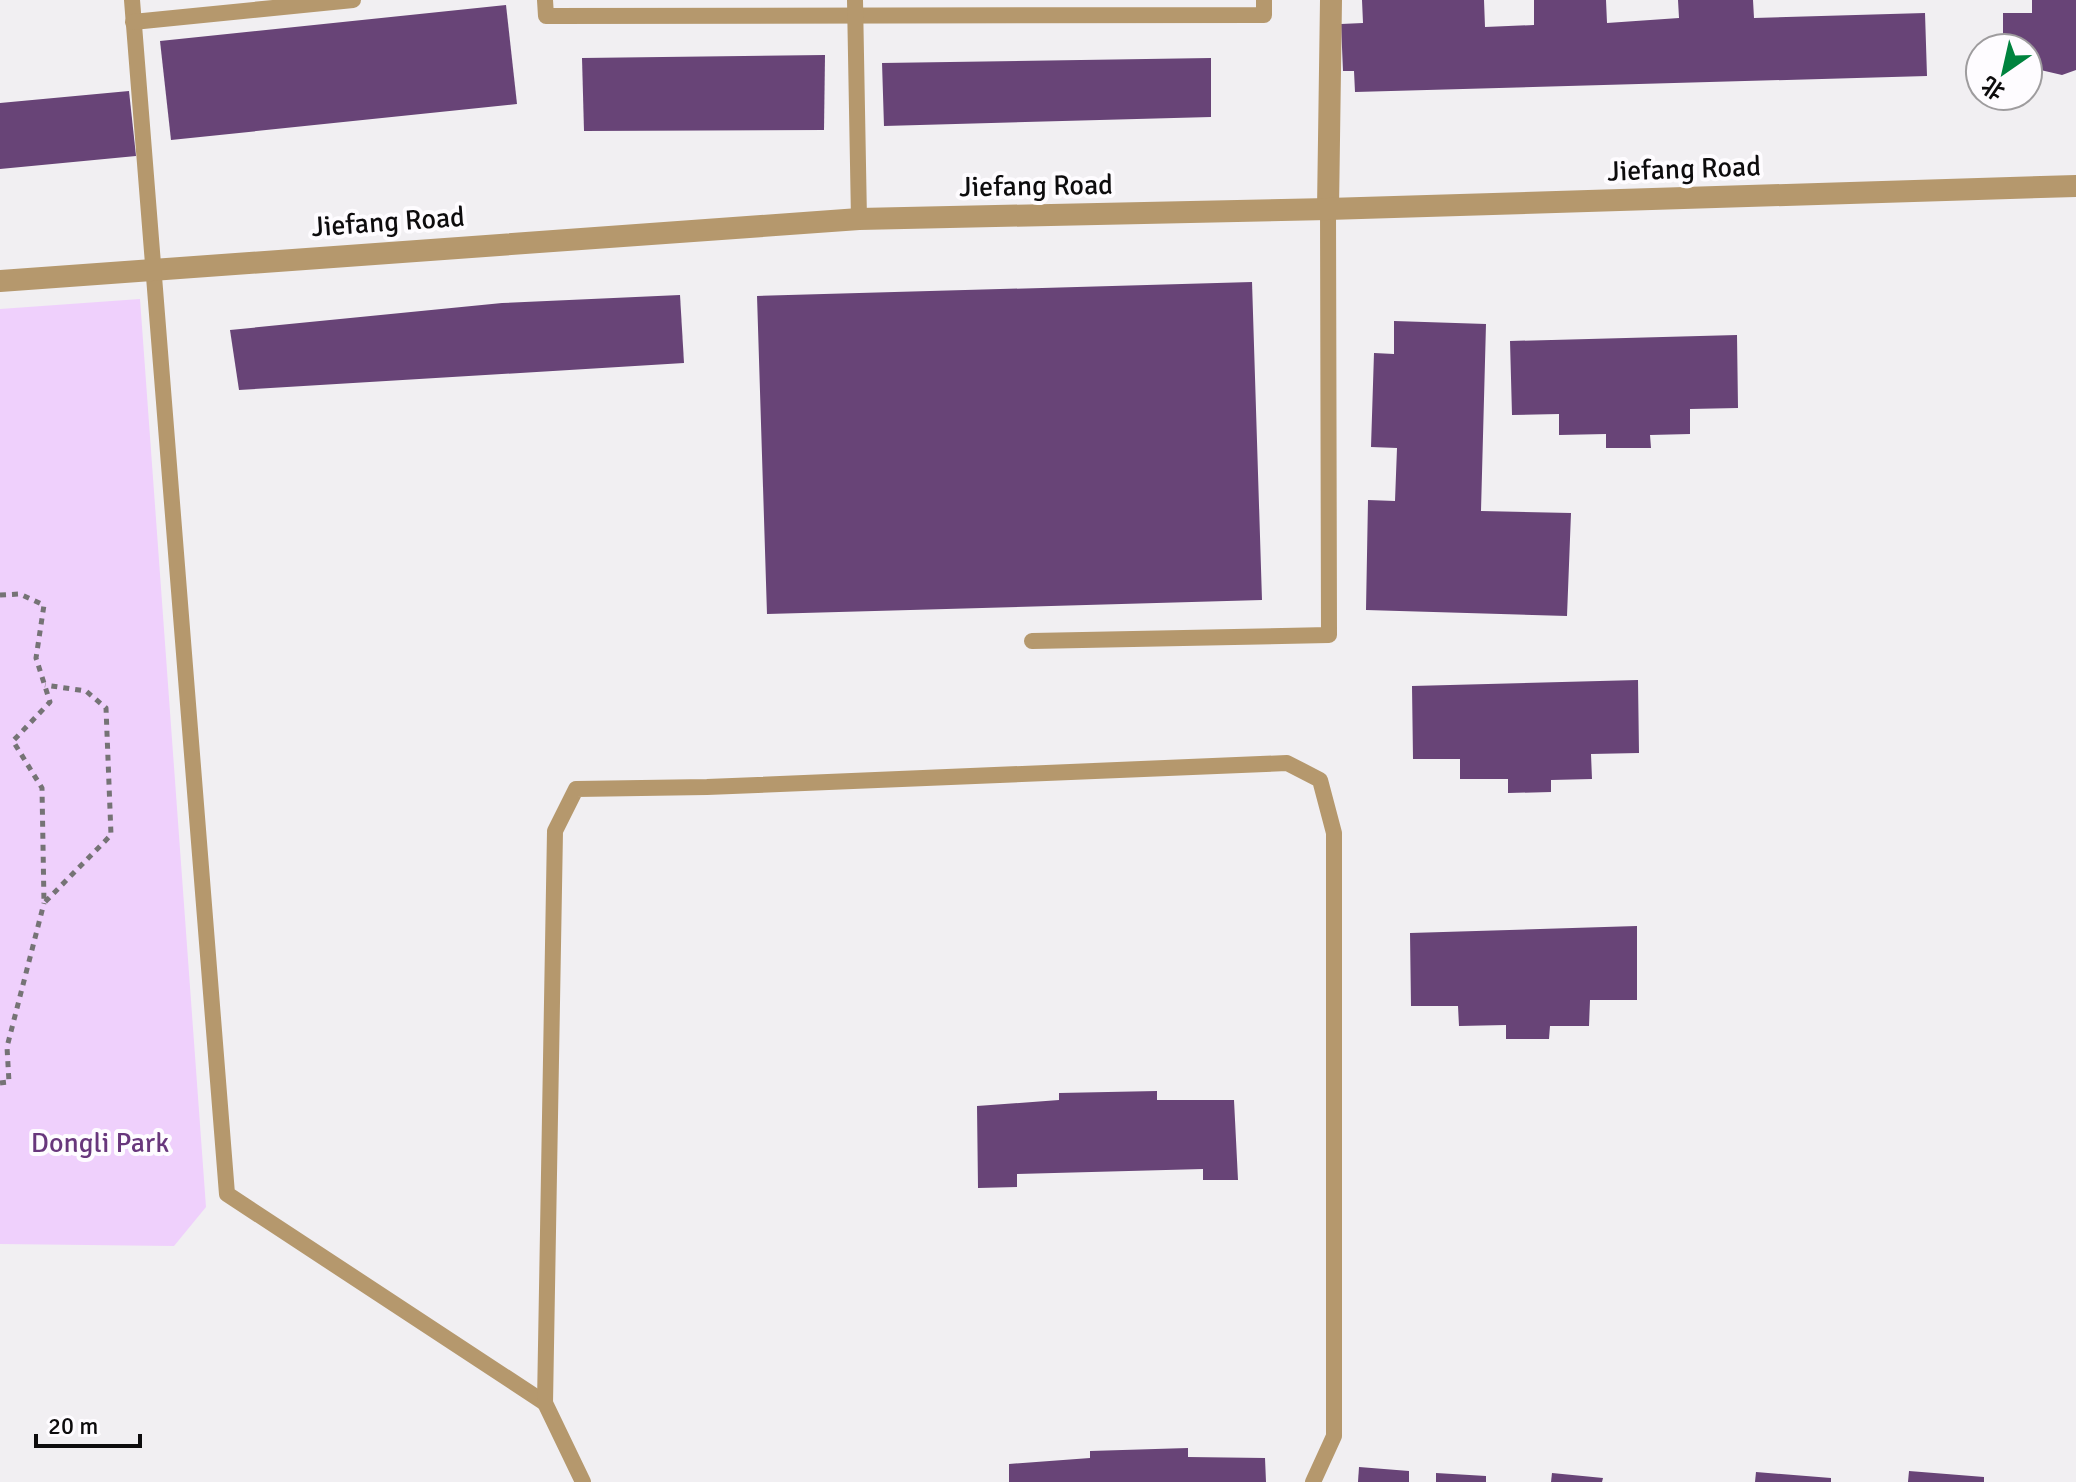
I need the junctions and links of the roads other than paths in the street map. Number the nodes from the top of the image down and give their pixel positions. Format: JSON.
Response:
{"nodes":[{"id":1,"x":132,"y":0,"type":"edge"},
{"id":2,"x":353,"y":0,"type":"edge"},
{"id":3,"x":545,"y":0,"type":"edge"},
{"id":4,"x":1264,"y":0,"type":"edge"},
{"id":5,"x":1331,"y":0,"type":"edge"},
{"id":6,"x":855,"y":8,"type":"edge"},
{"id":7,"x":133,"y":22,"type":"junction"},
{"id":8,"x":2076,"y":186,"type":"edge"},
{"id":9,"x":1328,"y":209,"type":"junction"},
{"id":10,"x":859,"y":219,"type":"junction"},
{"id":11,"x":153,"y":269,"type":"junction"},
{"id":12,"x":0,"y":281,"type":"edge"},
{"id":13,"x":1032,"y":641,"type":"dead end"},
{"id":14,"x":545,"y":1403,"type":"junction"},
{"id":15,"x":583,"y":1482,"type":"edge"},
{"id":16,"x":1313,"y":1482,"type":"edge"}],
"edges":[{"from":1,"to":7,"type":"lane"},
{"from":2,"to":7,"type":"lane"},
{"from":3,"to":6,"type":"lane"},
{"from":4,"to":6,"type":"lane"},
{"from":5,"to":9,"type":"street"},
{"from":6,"to":10,"type":"lane"},
{"from":7,"to":11,"type":"lane"},
{"from":8,"to":9,"type":"street","name":"Jiefang Road"},
{"from":9,"to":10,"type":"street","name":"Jiefang Road"},
{"from":9,"to":13,"type":"lane"},
{"from":10,"to":11,"type":"street","name":"Jiefang Road"},
{"from":11,"to":12,"type":"street","name":"Jiefang Road"},
{"from":11,"to":14,"type":"lane"},
{"from":14,"to":15,"type":"lane"},
{"from":14,"to":16,"type":"lane"}]}
